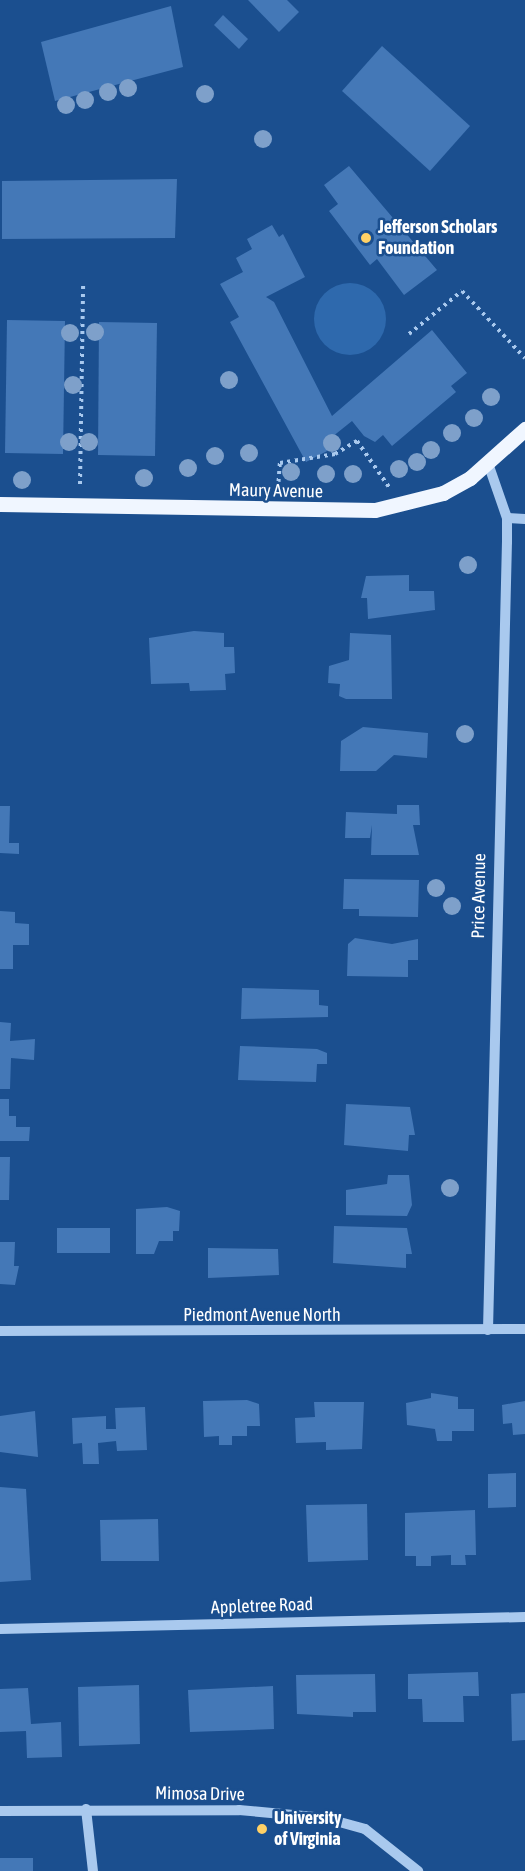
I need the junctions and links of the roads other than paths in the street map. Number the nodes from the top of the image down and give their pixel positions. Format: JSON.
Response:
{"nodes":[{"id":1,"x":525,"y":429,"type":"edge"},
{"id":2,"x":489,"y":466,"type":"junction"},
{"id":3,"x":0,"y":504,"type":"edge"},
{"id":4,"x":507,"y":518,"type":"junction"},
{"id":5,"x":525,"y":519,"type":"edge"},
{"id":6,"x":525,"y":1329,"type":"edge"},
{"id":7,"x":488,"y":1330,"type":"junction"},
{"id":8,"x":0,"y":1331,"type":"edge"},
{"id":9,"x":525,"y":1617,"type":"edge"},
{"id":10,"x":0,"y":1629,"type":"edge"},
{"id":11,"x":86,"y":1809,"type":"junction"},
{"id":12,"x":0,"y":1810,"type":"edge"},
{"id":13,"x":93,"y":1871,"type":"edge"},
{"id":14,"x":418,"y":1871,"type":"edge"}],
"edges":[{"from":1,"to":2,"type":"main road","name":"Maury Avenue"},
{"from":2,"to":3,"type":"main road","name":"Maury Avenue"},
{"from":2,"to":4,"type":"street","name":"Price Avenue"},
{"from":4,"to":5,"type":"street"},
{"from":4,"to":7,"type":"street","name":"Price Avenue"},
{"from":6,"to":7,"type":"street","name":"Piedmont Avenue North"},
{"from":7,"to":8,"type":"street","name":"Piedmont Avenue North"},
{"from":9,"to":10,"type":"street","name":"Appletree Road"},
{"from":11,"to":12,"type":"street","name":"Mimosa Drive"},
{"from":11,"to":13,"type":"street"},
{"from":11,"to":14,"type":"street","name":"Mimosa Drive"}]}
